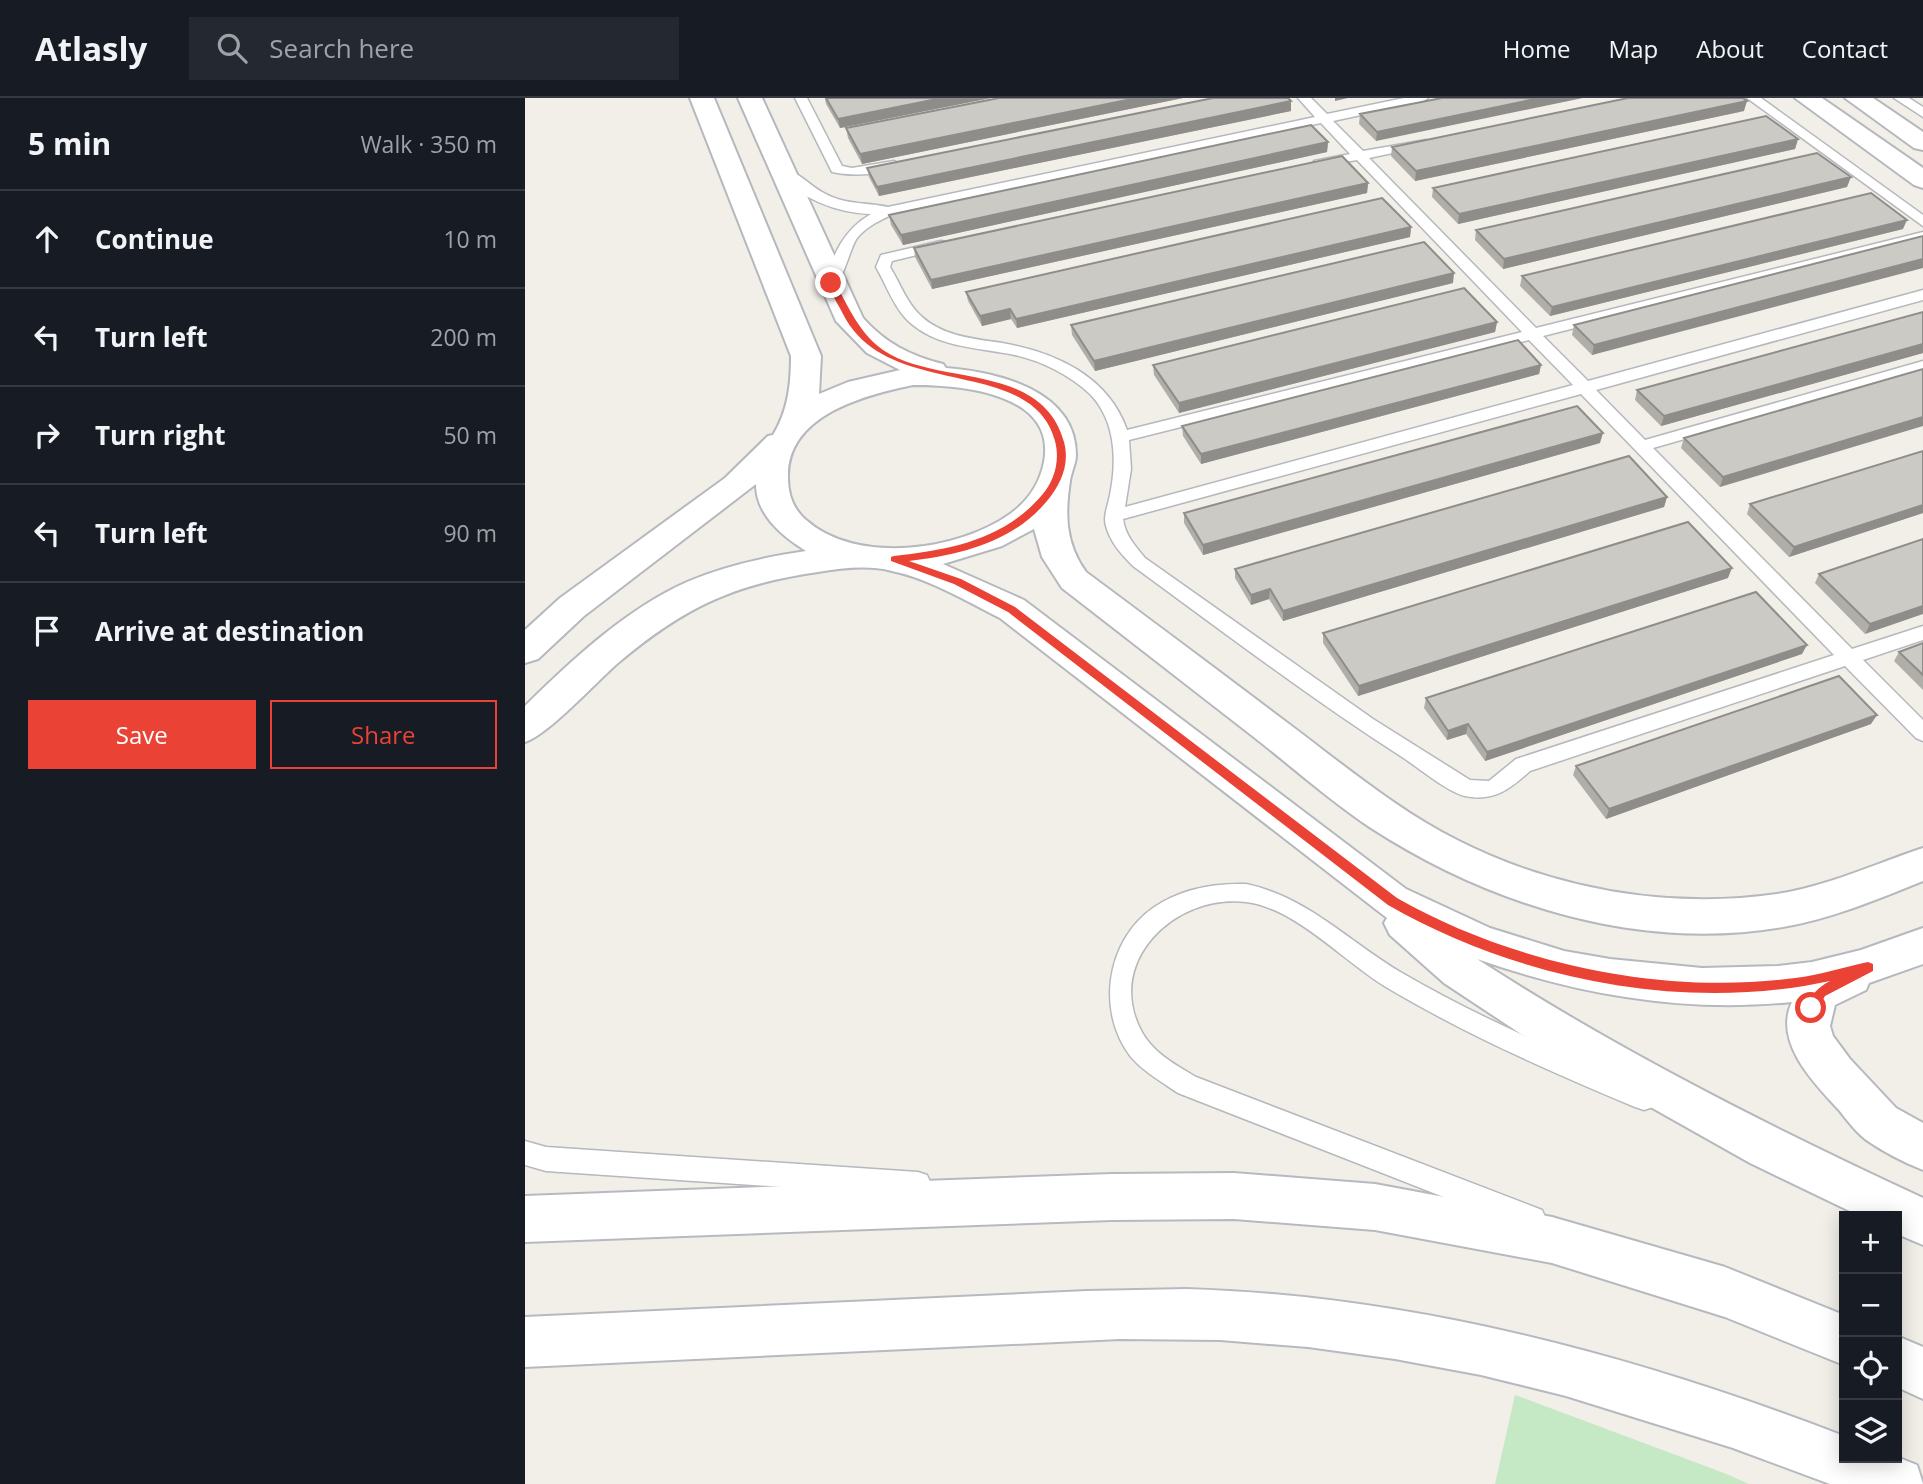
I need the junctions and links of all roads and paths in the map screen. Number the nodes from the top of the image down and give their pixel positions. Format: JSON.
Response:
{"nodes":[{"id":1,"x":702,"y":98,"type":"edge"},
{"id":2,"x":750,"y":98,"type":"edge"},
{"id":3,"x":801,"y":98,"type":"edge"},
{"id":4,"x":1304,"y":98,"type":"edge"},
{"id":5,"x":1422,"y":98,"type":"edge"},
{"id":6,"x":1753,"y":98,"type":"edge"},
{"id":7,"x":1807,"y":98,"type":"edge"},
{"id":8,"x":1857,"y":98,"type":"edge"},
{"id":9,"x":1900,"y":98,"type":"edge"},
{"id":10,"x":1923,"y":113,"type":"edge"},
{"id":11,"x":1324,"y":118,"type":"junction"},
{"id":12,"x":1441,"y":139,"type":"edge"},
{"id":13,"x":1923,"y":143,"type":"edge"},
{"id":14,"x":1360,"y":156,"type":"junction"},
{"id":15,"x":902,"y":163,"type":"edge"},
{"id":16,"x":1307,"y":167,"type":"edge"},
{"id":17,"x":783,"y":172,"type":"junction"},
{"id":18,"x":1923,"y":180,"type":"edge"},
{"id":19,"x":892,"y":210,"type":"junction"},
{"id":20,"x":1923,"y":222,"type":"edge"},
{"id":21,"x":1923,"y":236,"type":"edge"},
{"id":22,"x":959,"y":241,"type":"edge"},
{"id":23,"x":831,"y":283,"type":"junction"},
{"id":24,"x":1923,"y":295,"type":"edge"},
{"id":25,"x":1533,"y":336,"type":"junction"},
{"id":26,"x":1923,"y":366,"type":"edge"},
{"id":27,"x":959,"y":376,"type":"junction"},
{"id":28,"x":1585,"y":388,"type":"junction"},
{"id":29,"x":788,"y":434,"type":"junction"},
{"id":30,"x":1121,"y":437,"type":"junction"},
{"id":31,"x":1641,"y":446,"type":"junction"},
{"id":32,"x":1055,"y":485,"type":"junction"},
{"id":33,"x":1114,"y":516,"type":"junction"},
{"id":34,"x":876,"y":557,"type":"junction"},
{"id":35,"x":572,"y":607,"type":"junction"},
{"id":36,"x":1923,"y":633,"type":"edge"},
{"id":37,"x":525,"y":643,"type":"edge"},
{"id":38,"x":525,"y":650,"type":"edge"},
{"id":39,"x":1849,"y":658,"type":"junction"},
{"id":40,"x":528,"y":726,"type":"edge"},
{"id":41,"x":1923,"y":733,"type":"edge"},
{"id":42,"x":1312,"y":841,"type":"junction"},
{"id":43,"x":1923,"y":864,"type":"edge"},
{"id":44,"x":1923,"y":926,"type":"edge"},
{"id":45,"x":1895,"y":957,"type":"edge"},
{"id":46,"x":1766,"y":1148,"type":"junction"},
{"id":47,"x":1923,"y":1148,"type":"edge"},
{"id":48,"x":525,"y":1153,"type":"edge"},
{"id":49,"x":1112,"y":1197,"type":"junction"},
{"id":50,"x":525,"y":1219,"type":"edge"},
{"id":51,"x":1923,"y":1222,"type":"edge"},
{"id":52,"x":1725,"y":1293,"type":"junction"},
{"id":53,"x":657,"y":1338,"type":"junction"},
{"id":54,"x":1839,"y":1338,"type":"edge"},
{"id":55,"x":525,"y":1342,"type":"edge"},
{"id":56,"x":1902,"y":1363,"type":"edge"},
{"id":57,"x":525,"y":1367,"type":"edge"},
{"id":58,"x":1923,"y":1373,"type":"edge"},
{"id":59,"x":1783,"y":1438,"type":"junction"},
{"id":60,"x":1847,"y":1484,"type":"edge"},
{"id":61,"x":1898,"y":1484,"type":"edge"}],
"edges":[{"from":1,"to":29,"type":"street"},
{"from":2,"to":17,"type":"street"},
{"from":3,"to":15,"type":"lane"},
{"from":4,"to":11,"type":"lane"},
{"from":5,"to":11,"type":"lane"},
{"from":6,"to":20,"type":"lane"},
{"from":7,"to":18,"type":"street"},
{"from":8,"to":13,"type":"street"},
{"from":9,"to":10,"type":"lane"},
{"from":11,"to":14,"type":"lane"},
{"from":11,"to":19,"type":"lane"},
{"from":12,"to":14,"type":"lane"},
{"from":14,"to":16,"type":"lane"},
{"from":14,"to":25,"type":"lane"},
{"from":17,"to":19,"type":"lane"},
{"from":17,"to":23,"type":"street"},
{"from":19,"to":23,"type":"lane"},
{"from":21,"to":25,"type":"lane"},
{"from":22,"to":30,"type":"lane"},
{"from":23,"to":27,"type":"street"},
{"from":24,"to":28,"type":"lane"},
{"from":25,"to":28,"type":"lane"},
{"from":25,"to":30,"type":"lane"},
{"from":26,"to":31,"type":"lane"},
{"from":27,"to":29,"type":"street"},
{"from":27,"to":32,"type":"street"},
{"from":28,"to":31,"type":"lane"},
{"from":28,"to":33,"type":"lane"},
{"from":29,"to":34,"type":"street"},
{"from":29,"to":35,"type":"street"},
{"from":30,"to":33,"type":"lane"},
{"from":31,"to":39,"type":"lane"},
{"from":32,"to":34,"type":"street"},
{"from":32,"to":43,"type":"street"},
{"from":33,"to":39,"type":"lane"},
{"from":34,"to":40,"type":"street"},
{"from":34,"to":42,"type":"street"},
{"from":35,"to":37,"type":"lane"},
{"from":35,"to":38,"type":"street"},
{"from":36,"to":39,"type":"lane"},
{"from":39,"to":41,"type":"lane"},
{"from":42,"to":45,"type":"street"},
{"from":42,"to":46,"type":"street"},
{"from":44,"to":45,"type":"lane"},
{"from":45,"to":47,"type":"street"},
{"from":46,"to":51,"type":"street"},
{"from":46,"to":52,"type":"lane"},
{"from":48,"to":49,"type":"lane"},
{"from":49,"to":50,"type":"street"},
{"from":49,"to":52,"type":"street"},
{"from":52,"to":54,"type":"street"},
{"from":53,"to":55,"type":"street"},
{"from":53,"to":57,"type":"street"},
{"from":53,"to":59,"type":"street"},
{"from":56,"to":58,"type":"street"},
{"from":59,"to":60,"type":"lane"},
{"from":59,"to":61,"type":"street"}]}
